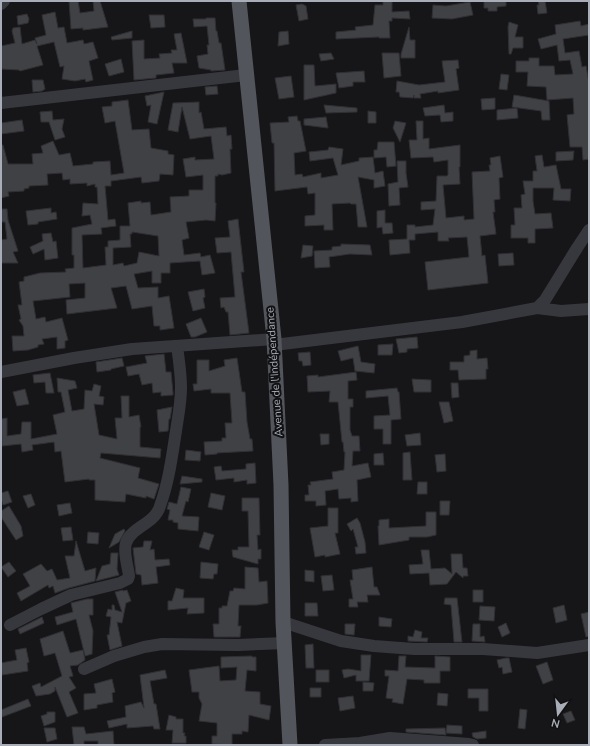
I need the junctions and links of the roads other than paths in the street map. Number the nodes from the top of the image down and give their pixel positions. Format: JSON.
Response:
{"nodes":[{"id":1,"x":4,"y":1,"type":"edge"},
{"id":2,"x":239,"y":1,"type":"edge"},
{"id":3,"x":1,"y":4,"type":"edge"},
{"id":4,"x":246,"y":75,"type":"junction"},
{"id":5,"x":1,"y":104,"type":"edge"},
{"id":6,"x":589,"y":230,"type":"edge"},
{"id":7,"x":537,"y":308,"type":"junction"},
{"id":8,"x":589,"y":309,"type":"edge"},
{"id":9,"x":274,"y":342,"type":"junction"},
{"id":10,"x":177,"y":346,"type":"junction"},
{"id":11,"x":1,"y":372,"type":"edge"},
{"id":12,"x":283,"y":622,"type":"junction"},
{"id":13,"x":10,"y":625,"type":"dead end"},
{"id":14,"x":285,"y":643,"type":"junction"},
{"id":15,"x":589,"y":645,"type":"edge"},
{"id":16,"x":84,"y":669,"type":"dead end"},
{"id":17,"x":290,"y":745,"type":"edge"},
{"id":18,"x":293,"y":745,"type":"edge"},
{"id":19,"x":325,"y":745,"type":"edge"},
{"id":20,"x":474,"y":745,"type":"edge"}],
"edges":[{"from":1,"to":3,"type":"street"},
{"from":2,"to":4,"type":"main road","name":"Avenue de l'Indépendance"},
{"from":4,"to":5,"type":"street"},
{"from":4,"to":9,"type":"main road","name":"Avenue de l'Indépendance"},
{"from":6,"to":7,"type":"street"},
{"from":7,"to":8,"type":"street"},
{"from":7,"to":9,"type":"street"},
{"from":9,"to":10,"type":"street"},
{"from":9,"to":12,"type":"main road","name":"Avenue de l'Indépendance"},
{"from":10,"to":11,"type":"street"},
{"from":10,"to":13,"type":"street"},
{"from":12,"to":14,"type":"main road","name":"Avenue de l'Indépendance"},
{"from":12,"to":15,"type":"street"},
{"from":14,"to":16,"type":"street"},
{"from":14,"to":17,"type":"main road","name":"Avenue de l'Indépendance"},
{"from":17,"to":18,"type":"street"},
{"from":19,"to":20,"type":"street"}]}
